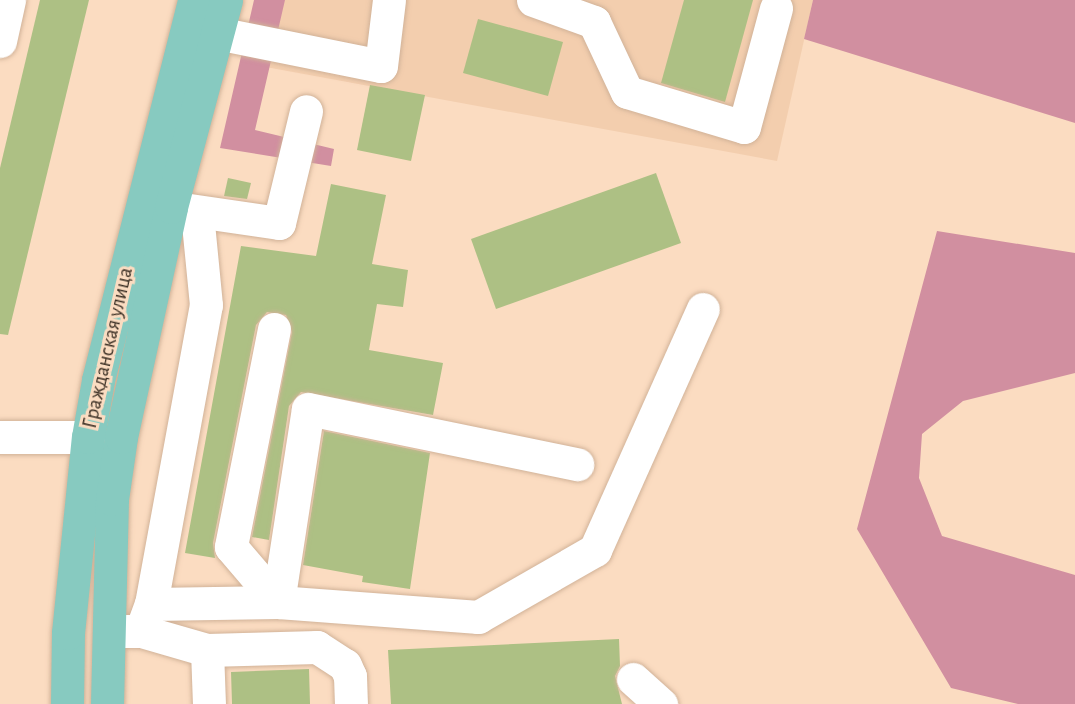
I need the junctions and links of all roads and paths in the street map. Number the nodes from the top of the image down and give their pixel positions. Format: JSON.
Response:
{"nodes":[{"id":1,"x":9,"y":0,"type":"edge"},
{"id":2,"x":194,"y":0,"type":"edge"},
{"id":3,"x":226,"y":0,"type":"edge"},
{"id":4,"x":389,"y":0,"type":"edge"},
{"id":5,"x":533,"y":0,"type":"edge"},
{"id":6,"x":776,"y":8,"type":"dead end"},
{"id":7,"x":217,"y":33,"type":"junction"},
{"id":8,"x":0,"y":41,"type":"edge"},
{"id":9,"x":306,"y":111,"type":"dead end"},
{"id":10,"x":184,"y":210,"type":"junction"},
{"id":11,"x":703,"y":309,"type":"dead end"},
{"id":12,"x":273,"y":330,"type":"dead end"},
{"id":13,"x":88,"y":436,"type":"junction"},
{"id":14,"x":0,"y":437,"type":"edge"},
{"id":15,"x":120,"y":437,"type":"junction"},
{"id":16,"x":578,"y":464,"type":"dead end"},
{"id":17,"x":278,"y":602,"type":"junction"},
{"id":18,"x":146,"y":618,"type":"junction"},
{"id":19,"x":107,"y":630,"type":"junction"},
{"id":20,"x":207,"y":650,"type":"junction"},
{"id":21,"x":633,"y":679,"type":"dead end"},
{"id":22,"x":67,"y":704,"type":"edge"},
{"id":23,"x":107,"y":704,"type":"edge"},
{"id":24,"x":209,"y":704,"type":"edge"},
{"id":25,"x":351,"y":704,"type":"edge"},
{"id":26,"x":661,"y":704,"type":"edge"}],
"edges":[{"from":1,"to":8,"type":"street"},
{"from":2,"to":13,"type":"main road","name":"Гражданская улица"},
{"from":3,"to":7,"type":"main road","name":"Гражданская улица"},
{"from":4,"to":7,"type":"street"},
{"from":5,"to":6,"type":"street"},
{"from":7,"to":10,"type":"main road","name":"Гражданская улица"},
{"from":9,"to":10,"type":"street"},
{"from":10,"to":15,"type":"main road","name":"Гражданская улица"},
{"from":10,"to":18,"type":"street"},
{"from":11,"to":17,"type":"street"},
{"from":12,"to":17,"type":"street"},
{"from":13,"to":14,"type":"street"},
{"from":13,"to":15,"type":"main road"},
{"from":13,"to":22,"type":"main road","name":"Гражданская улица"},
{"from":15,"to":19,"type":"main road","name":"Гражданская улица"},
{"from":16,"to":17,"type":"street"},
{"from":17,"to":18,"type":"street"},
{"from":18,"to":19,"type":"street"},
{"from":18,"to":20,"type":"street"},
{"from":19,"to":23,"type":"main road","name":"Гражданская улица"},
{"from":20,"to":24,"type":"street"},
{"from":20,"to":25,"type":"street"},
{"from":21,"to":26,"type":"street"}]}
